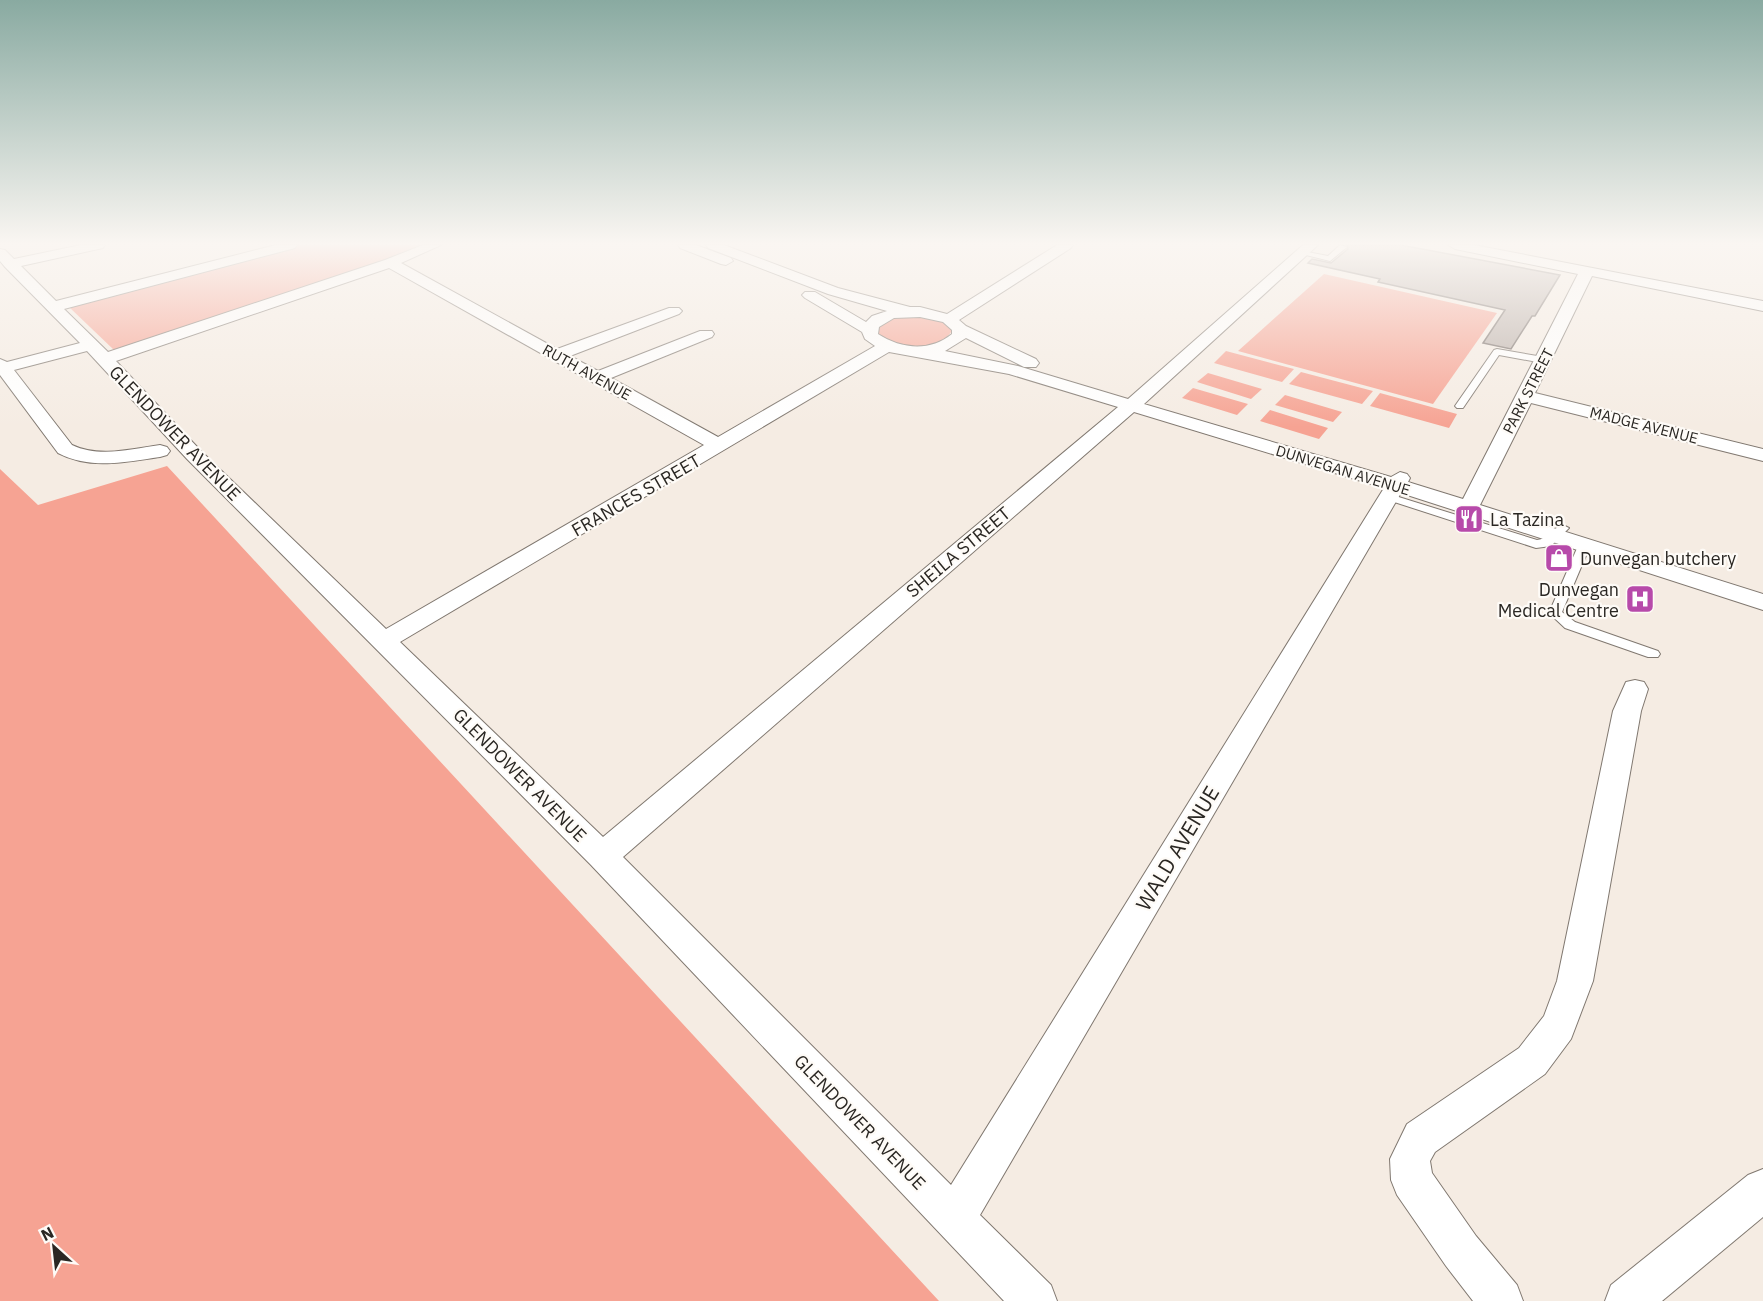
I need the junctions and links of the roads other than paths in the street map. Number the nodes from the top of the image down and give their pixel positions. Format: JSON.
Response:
{"nodes":[{"id":1,"x":56,"y":306,"type":"edge"},
{"id":2,"x":249,"y":306,"type":"edge"},
{"id":3,"x":467,"y":306,"type":"edge"},
{"id":4,"x":830,"y":306,"type":"edge"},
{"id":5,"x":887,"y":306,"type":"edge"},
{"id":6,"x":942,"y":306,"type":"edge"},
{"id":7,"x":980,"y":306,"type":"edge"},
{"id":8,"x":1243,"y":306,"type":"edge"},
{"id":9,"x":1570,"y":306,"type":"edge"},
{"id":10,"x":51,"y":307,"type":"joint"},
{"id":11,"x":674,"y":311,"type":"dead end"},
{"id":12,"x":910,"y":312,"type":"junction"},
{"id":13,"x":929,"y":313,"type":"junction"},
{"id":14,"x":955,"y":324,"type":"junction"},
{"id":15,"x":869,"y":330,"type":"junction"},
{"id":16,"x":706,"y":333,"type":"dead end"},
{"id":17,"x":887,"y":346,"type":"junction"},
{"id":18,"x":918,"y":351,"type":"junction"},
{"id":19,"x":97,"y":352,"type":"junction"},
{"id":20,"x":556,"y":355,"type":"junction"},
{"id":21,"x":1543,"y":360,"type":"junction"},
{"id":22,"x":2,"y":366,"type":"edge"},
{"id":23,"x":1017,"y":366,"type":"junction"},
{"id":24,"x":597,"y":378,"type":"junction"},
{"id":25,"x":1526,"y":396,"type":"junction"},
{"id":26,"x":1135,"y":402,"type":"junction"},
{"id":27,"x":1460,"y":406,"type":"dead end"},
{"id":28,"x":720,"y":446,"type":"junction"},
{"id":29,"x":160,"y":451,"type":"dead end"},
{"id":30,"x":1763,"y":455,"type":"edge"},
{"id":31,"x":1395,"y":487,"type":"junction"},
{"id":32,"x":1469,"y":504,"type":"junction"},
{"id":33,"x":1560,"y":533,"type":"junction"},
{"id":34,"x":1584,"y":546,"type":"junction"},
{"id":35,"x":1763,"y":589,"type":"edge"},
{"id":36,"x":1763,"y":602,"type":"edge"},
{"id":37,"x":384,"y":640,"type":"junction"},
{"id":38,"x":1653,"y":654,"type":"dead end"},
{"id":39,"x":1635,"y":689,"type":"dead end"},
{"id":40,"x":602,"y":856,"type":"junction"},
{"id":41,"x":1763,"y":1190,"type":"edge"},
{"id":42,"x":954,"y":1219,"type":"junction"},
{"id":43,"x":1035,"y":1301,"type":"edge"},
{"id":44,"x":1501,"y":1301,"type":"edge"},
{"id":45,"x":1627,"y":1301,"type":"edge"}],
"edges":[{"from":1,"to":10,"type":"street"},
{"from":2,"to":19,"type":"street"},
{"from":3,"to":20,"type":"street","name":"RUTH AVENUE"},
{"from":4,"to":15,"type":"street"},
{"from":5,"to":12,"type":"street"},
{"from":6,"to":13,"type":"street"},
{"from":7,"to":14,"type":"street"},
{"from":8,"to":26,"type":"street","name":"SHEILA STREET"},
{"from":9,"to":21,"type":"street","name":"PARK STREET"},
{"from":10,"to":19,"type":"street","name":"GLENDOWER AVENUE"},
{"from":11,"to":20,"type":"street"},
{"from":12,"to":13,"type":"street","name":"DUNVEGAN AVENUE"},
{"from":12,"to":15,"type":"street"},
{"from":13,"to":14,"type":"street","name":"DUNVEGAN AVENUE"},
{"from":14,"to":18,"type":"street"},
{"from":14,"to":23,"type":"street","name":"DUNVEGAN AVENUE"},
{"from":15,"to":17,"type":"street"},
{"from":16,"to":24,"type":"street"},
{"from":17,"to":18,"type":"street","name":"DUNVEGAN AVENUE"},
{"from":17,"to":28,"type":"street","name":"FRANCES STREET"},
{"from":18,"to":23,"type":"street","name":"DUNVEGAN AVENUE"},
{"from":19,"to":22,"type":"street"},
{"from":19,"to":37,"type":"street","name":"GLENDOWER AVENUE"},
{"from":20,"to":24,"type":"street","name":"RUTH AVENUE"},
{"from":21,"to":25,"type":"street","name":"PARK STREET"},
{"from":21,"to":27,"type":"lane"},
{"from":22,"to":29,"type":"street"},
{"from":23,"to":26,"type":"street","name":"DUNVEGAN AVENUE"},
{"from":24,"to":28,"type":"street","name":"RUTH AVENUE"},
{"from":25,"to":30,"type":"street","name":"MADGE AVENUE"},
{"from":25,"to":32,"type":"street","name":"PARK STREET"},
{"from":26,"to":31,"type":"street","name":"DUNVEGAN AVENUE"},
{"from":26,"to":40,"type":"street","name":"SHEILA STREET"},
{"from":28,"to":37,"type":"street","name":"FRANCES STREET"},
{"from":31,"to":32,"type":"street","name":"DUNVEGAN AVENUE"},
{"from":31,"to":33,"type":"lane"},
{"from":31,"to":42,"type":"street","name":"WALD AVENUE"},
{"from":32,"to":33,"type":"street","name":"DUNVEGAN AVENUE"},
{"from":33,"to":34,"type":"street","name":"DUNVEGAN AVENUE"},
{"from":33,"to":35,"type":"street","name":"DUNVEGAN AVENUE"},
{"from":34,"to":36,"type":"street","name":"DUNVEGAN AVENUE"},
{"from":34,"to":38,"type":"lane"},
{"from":37,"to":40,"type":"street","name":"GLENDOWER AVENUE"},
{"from":39,"to":44,"type":"street"},
{"from":40,"to":42,"type":"street","name":"GLENDOWER AVENUE"},
{"from":41,"to":45,"type":"street"},
{"from":42,"to":43,"type":"street","name":"GLENDOWER AVENUE"}]}
